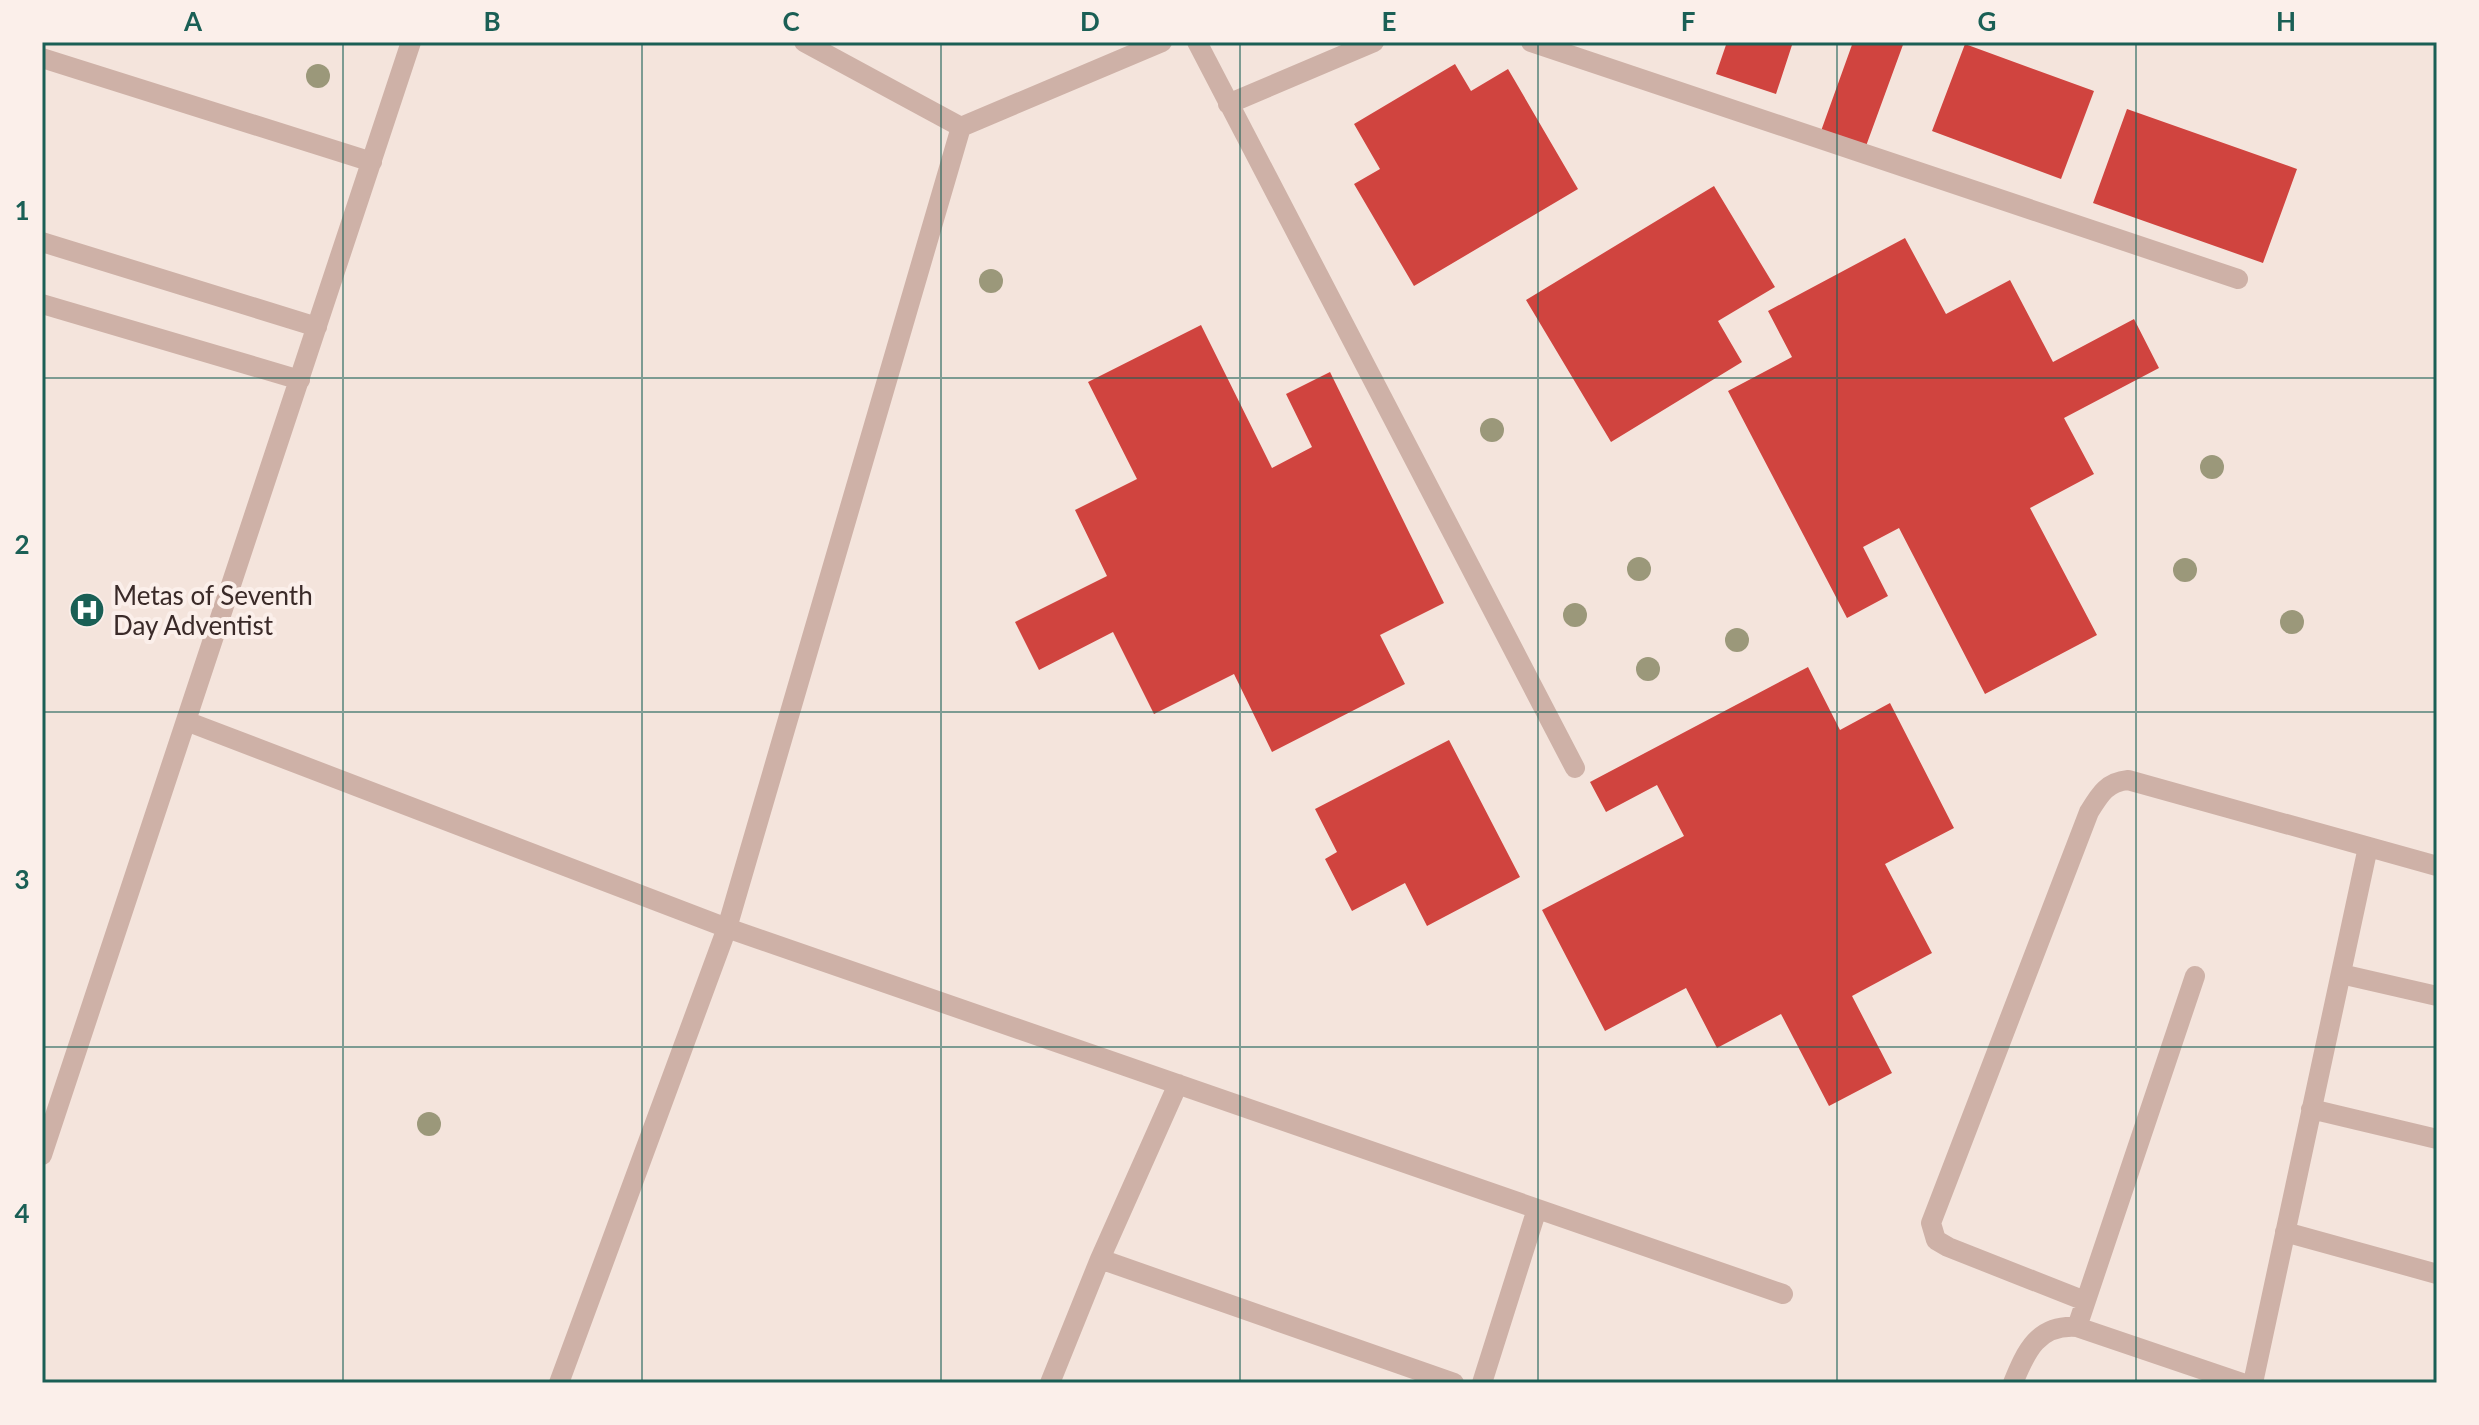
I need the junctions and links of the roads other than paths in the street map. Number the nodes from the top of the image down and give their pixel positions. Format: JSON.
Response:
{"nodes":[{"id":1,"x":411,"y":42,"type":"edge"},
{"id":2,"x":804,"y":42,"type":"edge"},
{"id":3,"x":1162,"y":42,"type":"edge"},
{"id":4,"x":1197,"y":42,"type":"edge"},
{"id":5,"x":1374,"y":42,"type":"edge"},
{"id":6,"x":1531,"y":42,"type":"edge"},
{"id":7,"x":42,"y":58,"type":"edge"},
{"id":8,"x":1228,"y":104,"type":"junction"},
{"id":9,"x":961,"y":127,"type":"junction"},
{"id":10,"x":372,"y":162,"type":"junction"},
{"id":11,"x":42,"y":242,"type":"edge"},
{"id":12,"x":2238,"y":279,"type":"dead end"},
{"id":13,"x":42,"y":304,"type":"edge"},
{"id":14,"x":317,"y":327,"type":"junction"},
{"id":15,"x":300,"y":380,"type":"junction"},
{"id":16,"x":186,"y":721,"type":"junction"},
{"id":17,"x":1575,"y":768,"type":"dead end"},
{"id":18,"x":2368,"y":847,"type":"junction"},
{"id":19,"x":2437,"y":866,"type":"edge"},
{"id":20,"x":727,"y":928,"type":"junction"},
{"id":21,"x":2341,"y":974,"type":"junction"},
{"id":22,"x":2195,"y":976,"type":"dead end"},
{"id":23,"x":2437,"y":996,"type":"edge"},
{"id":24,"x":1178,"y":1084,"type":"junction"},
{"id":25,"x":2311,"y":1109,"type":"junction"},
{"id":26,"x":2437,"y":1139,"type":"edge"},
{"id":27,"x":42,"y":1155,"type":"edge"},
{"id":28,"x":1537,"y":1209,"type":"junction"},
{"id":29,"x":2285,"y":1232,"type":"junction"},
{"id":30,"x":1100,"y":1259,"type":"junction"},
{"id":31,"x":2437,"y":1274,"type":"edge"},
{"id":32,"x":1783,"y":1294,"type":"dead end"},
{"id":33,"x":2085,"y":1301,"type":"junction"},
{"id":34,"x":2077,"y":1327,"type":"junction"},
{"id":35,"x":559,"y":1383,"type":"edge"},
{"id":36,"x":1050,"y":1383,"type":"edge"},
{"id":37,"x":1454,"y":1383,"type":"edge"},
{"id":38,"x":1482,"y":1383,"type":"edge"},
{"id":39,"x":2013,"y":1383,"type":"edge"},
{"id":40,"x":2242,"y":1383,"type":"edge"},
{"id":41,"x":2253,"y":1383,"type":"edge"}],
"edges":[{"from":1,"to":10,"type":"street"},
{"from":2,"to":9,"type":"street"},
{"from":3,"to":9,"type":"street"},
{"from":4,"to":8,"type":"street"},
{"from":5,"to":8,"type":"street"},
{"from":6,"to":12,"type":"street"},
{"from":7,"to":10,"type":"street"},
{"from":8,"to":17,"type":"street"},
{"from":9,"to":20,"type":"street"},
{"from":10,"to":14,"type":"street"},
{"from":11,"to":14,"type":"street"},
{"from":13,"to":15,"type":"street"},
{"from":14,"to":15,"type":"street"},
{"from":15,"to":16,"type":"street"},
{"from":16,"to":20,"type":"street"},
{"from":16,"to":27,"type":"street"},
{"from":18,"to":19,"type":"street"},
{"from":18,"to":21,"type":"street"},
{"from":18,"to":33,"type":"street"},
{"from":20,"to":24,"type":"street"},
{"from":20,"to":35,"type":"street"},
{"from":21,"to":23,"type":"street"},
{"from":21,"to":25,"type":"street"},
{"from":22,"to":33,"type":"street"},
{"from":24,"to":28,"type":"street"},
{"from":24,"to":30,"type":"street"},
{"from":25,"to":26,"type":"street"},
{"from":25,"to":29,"type":"street"},
{"from":28,"to":32,"type":"street"},
{"from":28,"to":38,"type":"street"},
{"from":29,"to":31,"type":"street"},
{"from":29,"to":41,"type":"street"},
{"from":30,"to":36,"type":"street"},
{"from":30,"to":37,"type":"street"},
{"from":33,"to":34,"type":"street"},
{"from":34,"to":39,"type":"street"},
{"from":34,"to":40,"type":"street"}]}
